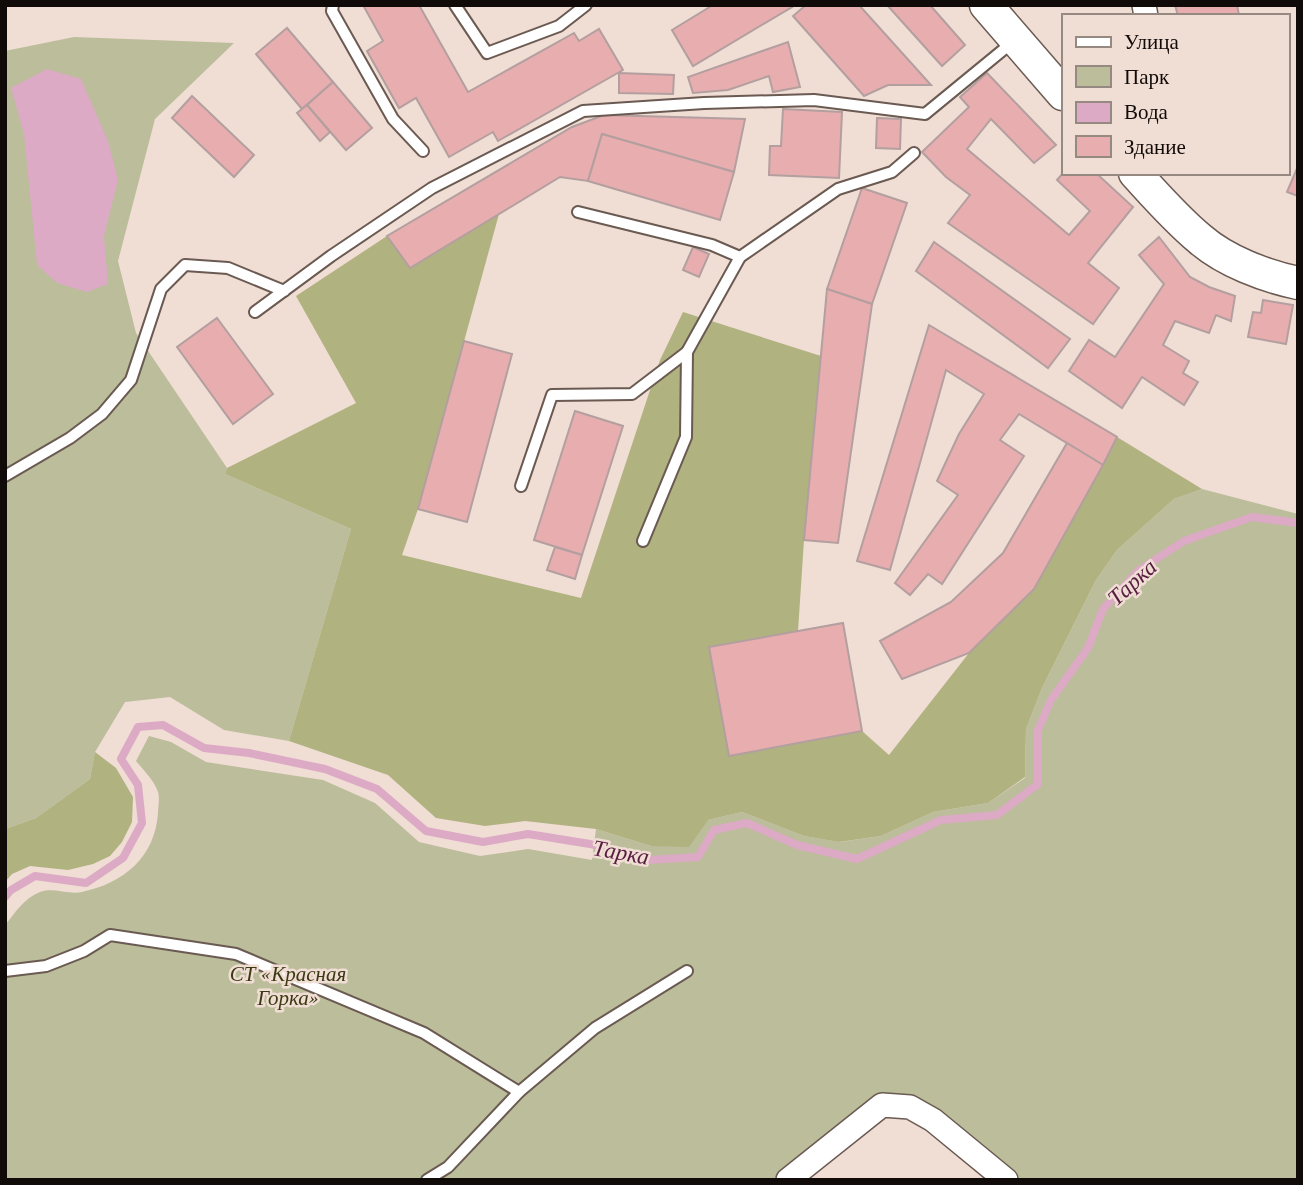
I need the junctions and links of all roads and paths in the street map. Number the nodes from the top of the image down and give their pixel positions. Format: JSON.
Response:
{"nodes":[{"id":1,"x":333,"y":5,"type":"edge"},
{"id":2,"x":456,"y":5,"type":"edge"},
{"id":3,"x":586,"y":5,"type":"edge"},
{"id":4,"x":986,"y":5,"type":"edge"},
{"id":5,"x":1015,"y":40,"type":"junction"},
{"id":6,"x":1062,"y":93,"type":"edge"},
{"id":7,"x":423,"y":151,"type":"dead end"},
{"id":8,"x":914,"y":153,"type":"dead end"},
{"id":9,"x":1146,"y":179,"type":"edge"},
{"id":10,"x":578,"y":212,"type":"dead end"},
{"id":11,"x":740,"y":257,"type":"junction"},
{"id":12,"x":1298,"y":283,"type":"edge"},
{"id":13,"x":284,"y":290,"type":"junction"},
{"id":14,"x":255,"y":312,"type":"dead end"},
{"id":15,"x":687,"y":352,"type":"junction"},
{"id":16,"x":5,"y":477,"type":"edge"},
{"id":17,"x":521,"y":486,"type":"dead end"},
{"id":18,"x":643,"y":541,"type":"dead end"},
{"id":19,"x":5,"y":971,"type":"edge"},
{"id":20,"x":687,"y":971,"type":"dead end"},
{"id":21,"x":519,"y":1092,"type":"junction"},
{"id":22,"x":427,"y":1180,"type":"edge"},
{"id":23,"x":788,"y":1180,"type":"edge"},
{"id":24,"x":1006,"y":1180,"type":"edge"}],
"edges":[{"from":1,"to":7,"type":"lane"},
{"from":2,"to":3,"type":"lane"},
{"from":4,"to":5,"type":"street"},
{"from":5,"to":6,"type":"street"},
{"from":5,"to":13,"type":"lane"},
{"from":8,"to":11,"type":"lane"},
{"from":9,"to":12,"type":"street"},
{"from":10,"to":11,"type":"lane"},
{"from":11,"to":15,"type":"lane"},
{"from":13,"to":14,"type":"lane"},
{"from":13,"to":16,"type":"lane"},
{"from":15,"to":17,"type":"lane"},
{"from":15,"to":18,"type":"lane"},
{"from":19,"to":21,"type":"lane"},
{"from":20,"to":21,"type":"lane"},
{"from":21,"to":22,"type":"lane"},
{"from":23,"to":24,"type":"street"}]}
